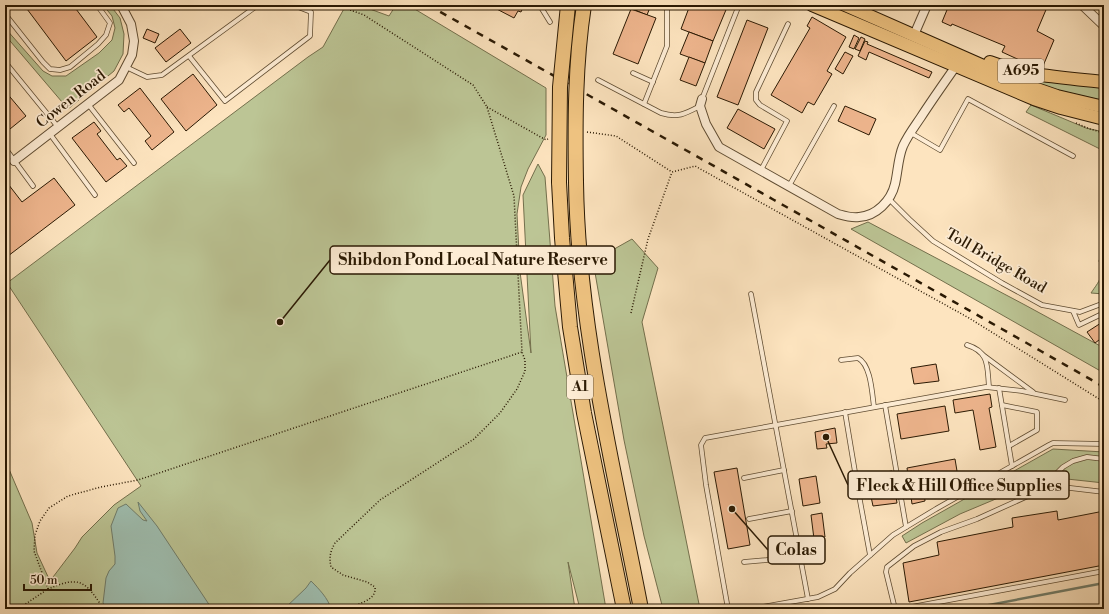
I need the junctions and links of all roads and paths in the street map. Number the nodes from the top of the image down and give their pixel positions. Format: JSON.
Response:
{"nodes":[{"id":1,"x":97,"y":5,"type":"edge"},
{"id":2,"x":122,"y":5,"type":"edge"},
{"id":3,"x":258,"y":5,"type":"edge"},
{"id":4,"x":293,"y":5,"type":"edge"},
{"id":5,"x":336,"y":5,"type":"edge"},
{"id":6,"x":543,"y":5,"type":"edge"},
{"id":7,"x":568,"y":5,"type":"edge"},
{"id":8,"x":584,"y":5,"type":"edge"},
{"id":9,"x":667,"y":5,"type":"edge"},
{"id":10,"x":739,"y":5,"type":"edge"},
{"id":11,"x":812,"y":5,"type":"edge"},
{"id":12,"x":846,"y":5,"type":"edge"},
{"id":13,"x":927,"y":5,"type":"edge"},
{"id":14,"x":1082,"y":5,"type":"edge"},
{"id":15,"x":5,"y":14,"type":"edge"},
{"id":16,"x":550,"y":22,"type":"dead end"},
{"id":17,"x":788,"y":24,"type":"dead end"},
{"id":18,"x":1104,"y":26,"type":"edge"},
{"id":19,"x":914,"y":35,"type":"junction"},
{"id":20,"x":942,"y":47,"type":"junction"},
{"id":21,"x":189,"y":56,"type":"junction"},
{"id":22,"x":5,"y":62,"type":"edge"},
{"id":23,"x":126,"y":66,"type":"junction"},
{"id":24,"x":956,"y":66,"type":"junction"},
{"id":25,"x":633,"y":73,"type":"dead end"},
{"id":26,"x":598,"y":80,"type":"dead end"},
{"id":27,"x":652,"y":82,"type":"junction"},
{"id":28,"x":1104,"y":82,"type":"edge"},
{"id":29,"x":701,"y":102,"type":"junction"},
{"id":30,"x":88,"y":104,"type":"junction"},
{"id":31,"x":644,"y":104,"type":"junction"},
{"id":32,"x":834,"y":106,"type":"dead end"},
{"id":33,"x":487,"y":107,"type":"junction"},
{"id":34,"x":1102,"y":114,"type":"edge"},
{"id":35,"x":58,"y":127,"type":"junction"},
{"id":36,"x":584,"y":131,"type":"dead end"},
{"id":37,"x":50,"y":133,"type":"junction"},
{"id":38,"x":910,"y":133,"type":"junction"},
{"id":39,"x":546,"y":140,"type":"dead end"},
{"id":40,"x":5,"y":148,"type":"edge"},
{"id":41,"x":1073,"y":156,"type":"dead end"},
{"id":42,"x":14,"y":161,"type":"junction"},
{"id":43,"x":134,"y":163,"type":"dead end"},
{"id":44,"x":761,"y":170,"type":"junction"},
{"id":45,"x":672,"y":172,"type":"junction"},
{"id":46,"x":33,"y":186,"type":"dead end"},
{"id":47,"x":789,"y":186,"type":"junction"},
{"id":48,"x":95,"y":195,"type":"dead end"},
{"id":49,"x":889,"y":199,"type":"junction"},
{"id":50,"x":751,"y":294,"type":"dead end"},
{"id":51,"x":1104,"y":303,"type":"edge"},
{"id":52,"x":1073,"y":311,"type":"junction"},
{"id":53,"x":631,"y":313,"type":"dead end"},
{"id":54,"x":1104,"y":313,"type":"edge"},
{"id":55,"x":967,"y":344,"type":"dead end"},
{"id":56,"x":522,"y":352,"type":"junction"},
{"id":57,"x":984,"y":355,"type":"junction"},
{"id":58,"x":841,"y":360,"type":"dead end"},
{"id":59,"x":989,"y":387,"type":"junction"},
{"id":60,"x":999,"y":388,"type":"junction"},
{"id":61,"x":1035,"y":394,"type":"junction"},
{"id":62,"x":1065,"y":400,"type":"dead end"},
{"id":63,"x":1104,"y":402,"type":"edge"},
{"id":64,"x":885,"y":405,"type":"junction"},
{"id":65,"x":1002,"y":405,"type":"junction"},
{"id":66,"x":874,"y":407,"type":"junction"},
{"id":67,"x":845,"y":412,"type":"junction"},
{"id":68,"x":776,"y":424,"type":"junction"},
{"id":69,"x":1104,"y":444,"type":"edge"},
{"id":70,"x":1009,"y":446,"type":"junction"},
{"id":71,"x":1104,"y":459,"type":"edge"},
{"id":72,"x":1012,"y":466,"type":"junction"},
{"id":73,"x":784,"y":470,"type":"junction"},
{"id":74,"x":744,"y":478,"type":"dead end"},
{"id":75,"x":1045,"y":486,"type":"junction"},
{"id":76,"x":1104,"y":492,"type":"edge"},
{"id":77,"x":792,"y":510,"type":"junction"},
{"id":78,"x":748,"y":519,"type":"dead end"},
{"id":79,"x":906,"y":527,"type":"junction"},
{"id":80,"x":629,"y":549,"type":"junction"},
{"id":81,"x":799,"y":552,"type":"junction"},
{"id":82,"x":870,"y":555,"type":"junction"},
{"id":83,"x":744,"y":562,"type":"dead end"},
{"id":84,"x":1104,"y":571,"type":"edge"},
{"id":85,"x":620,"y":588,"type":"junction"},
{"id":86,"x":48,"y":589,"type":"junction"},
{"id":87,"x":808,"y":599,"type":"junction"},
{"id":88,"x":18,"y":609,"type":"edge"},
{"id":89,"x":104,"y":609,"type":"edge"},
{"id":90,"x":348,"y":609,"type":"edge"},
{"id":91,"x":619,"y":609,"type":"edge"},
{"id":92,"x":624,"y":609,"type":"edge"},
{"id":93,"x":641,"y":609,"type":"edge"},
{"id":94,"x":650,"y":609,"type":"edge"},
{"id":95,"x":728,"y":609,"type":"edge"},
{"id":96,"x":751,"y":609,"type":"edge"},
{"id":97,"x":895,"y":609,"type":"edge"},
{"id":98,"x":901,"y":609,"type":"edge"}],
"edges":[{"from":1,"to":15,"type":"lane"},
{"from":2,"to":23,"type":"street","name":"Cowen Road"},
{"from":3,"to":21,"type":"lane"},
{"from":4,"to":21,"type":"lane"},
{"from":5,"to":33,"type":"path"},
{"from":6,"to":16,"type":"lane"},
{"from":7,"to":85,"type":"highway","number":"A1","bridge":true},
{"from":8,"to":80,"type":"highway","number":"A1","bridge":true},
{"from":9,"to":27,"type":"lane"},
{"from":10,"to":29,"type":"lane"},
{"from":11,"to":24,"type":"main road","number":"A695"},
{"from":12,"to":19,"type":"main road","number":"A695"},
{"from":13,"to":19,"type":"street"},
{"from":14,"to":18,"type":"street"},
{"from":17,"to":44,"type":"lane"},
{"from":19,"to":20,"type":"main road","number":"A695"},
{"from":20,"to":28,"type":"main road","number":"A695"},
{"from":20,"to":34,"type":"main road"},
{"from":21,"to":23,"type":"lane"},
{"from":22,"to":35,"type":"lane"},
{"from":23,"to":30,"type":"street","name":"Cowen Road"},
{"from":24,"to":34,"type":"main road","number":"A695"},
{"from":24,"to":38,"type":"street"},
{"from":25,"to":27,"type":"lane"},
{"from":26,"to":31,"type":"lane"},
{"from":27,"to":31,"type":"lane"},
{"from":29,"to":31,"type":"lane"},
{"from":29,"to":44,"type":"street"},
{"from":30,"to":35,"type":"street","name":"Cowen Road"},
{"from":30,"to":43,"type":"lane"},
{"from":32,"to":47,"type":"lane"},
{"from":33,"to":39,"type":"path"},
{"from":33,"to":56,"type":"path"},
{"from":35,"to":37,"type":"street","name":"Cowen Road"},
{"from":36,"to":45,"type":"path"},
{"from":37,"to":42,"type":"street","name":"Cowen Road"},
{"from":37,"to":48,"type":"lane"},
{"from":38,"to":41,"type":"lane"},
{"from":38,"to":49,"type":"street"},
{"from":40,"to":42,"type":"lane"},
{"from":42,"to":46,"type":"lane"},
{"from":44,"to":47,"type":"street"},
{"from":45,"to":53,"type":"path"},
{"from":45,"to":63,"type":"path"},
{"from":47,"to":49,"type":"street"},
{"from":49,"to":52,"type":"lane","name":"Toll Bridge Road"},
{"from":50,"to":68,"type":"lane"},
{"from":51,"to":52,"type":"lane","name":"Toll Bridge Road"},
{"from":52,"to":54,"type":"lane"},
{"from":55,"to":57,"type":"lane"},
{"from":56,"to":86,"type":"path"},
{"from":56,"to":90,"type":"path"},
{"from":57,"to":59,"type":"lane"},
{"from":57,"to":61,"type":"lane"},
{"from":58,"to":66,"type":"lane"},
{"from":59,"to":60,"type":"lane"},
{"from":59,"to":64,"type":"lane"},
{"from":60,"to":61,"type":"lane"},
{"from":60,"to":65,"type":"lane"},
{"from":61,"to":62,"type":"lane"},
{"from":64,"to":66,"type":"lane"},
{"from":64,"to":79,"type":"lane"},
{"from":65,"to":70,"type":"lane"},
{"from":65,"to":70,"type":"lane"},
{"from":66,"to":67,"type":"lane"},
{"from":67,"to":68,"type":"lane"},
{"from":67,"to":82,"type":"lane"},
{"from":68,"to":73,"type":"lane"},
{"from":68,"to":95,"type":"lane"},
{"from":69,"to":72,"type":"lane"},
{"from":70,"to":72,"type":"lane"},
{"from":71,"to":75,"type":"lane"},
{"from":72,"to":79,"type":"lane"},
{"from":73,"to":74,"type":"lane"},
{"from":73,"to":77,"type":"lane"},
{"from":75,"to":76,"type":"lane"},
{"from":75,"to":97,"type":"lane"},
{"from":77,"to":78,"type":"lane"},
{"from":77,"to":81,"type":"lane"},
{"from":79,"to":82,"type":"lane"},
{"from":80,"to":93,"type":"highway","number":"A1"},
{"from":80,"to":94,"type":"highway"},
{"from":81,"to":83,"type":"lane"},
{"from":81,"to":87,"type":"lane"},
{"from":82,"to":87,"type":"lane"},
{"from":84,"to":98,"type":"lane"},
{"from":85,"to":91,"type":"highway"},
{"from":85,"to":92,"type":"highway","number":"A1"},
{"from":86,"to":88,"type":"path"},
{"from":86,"to":89,"type":"path"},
{"from":87,"to":96,"type":"lane"}]}
